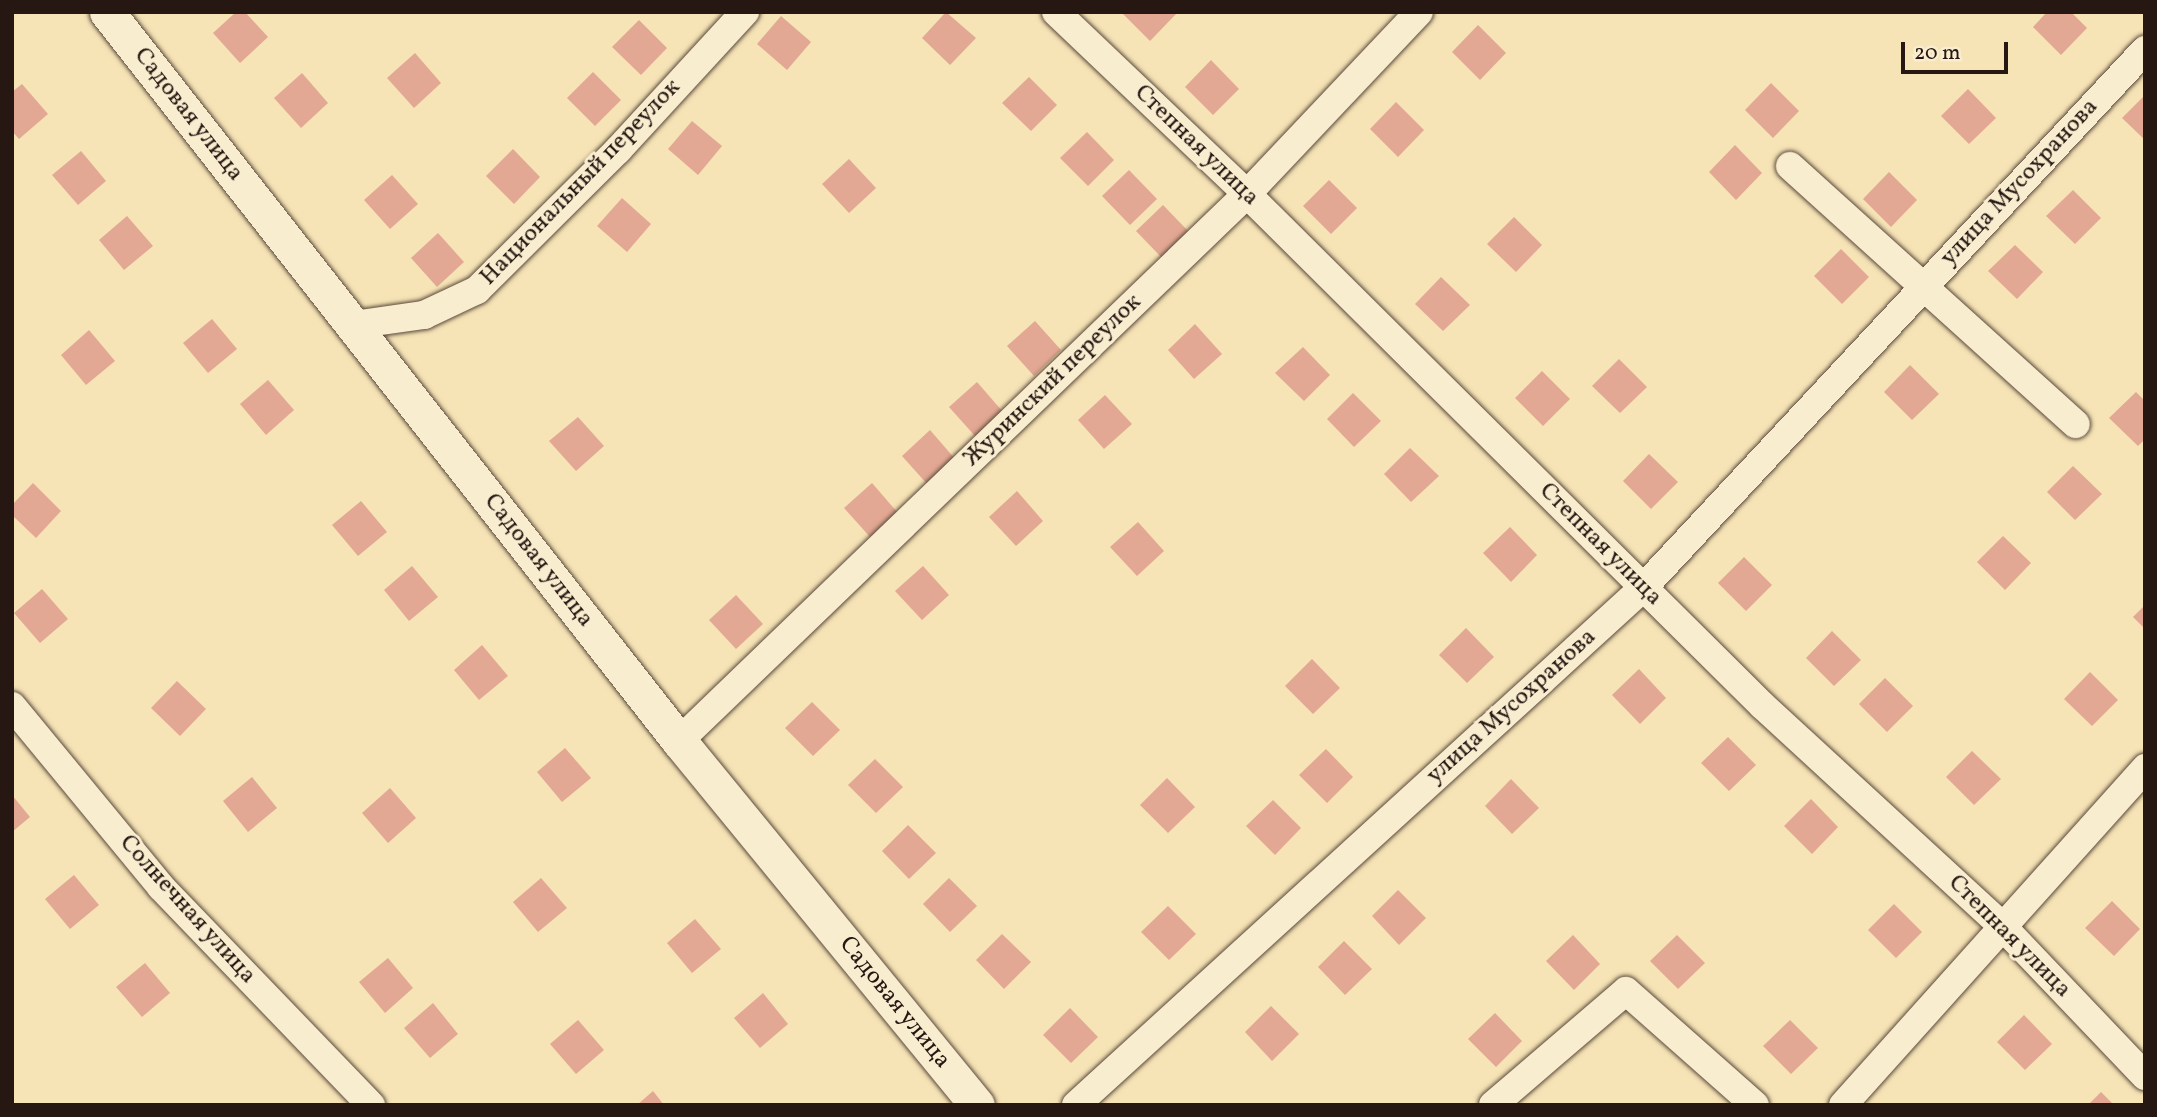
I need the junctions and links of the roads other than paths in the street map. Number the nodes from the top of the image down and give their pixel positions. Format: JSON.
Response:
{"nodes":[{"id":1,"x":107,"y":12,"type":"edge"},
{"id":2,"x":745,"y":12,"type":"edge"},
{"id":3,"x":1056,"y":12,"type":"edge"},
{"id":4,"x":1419,"y":12,"type":"edge"},
{"id":5,"x":2145,"y":50,"type":"edge"},
{"id":6,"x":1790,"y":166,"type":"dead end"},
{"id":7,"x":1247,"y":194,"type":"junction"},
{"id":8,"x":1924,"y":285,"type":"junction"},
{"id":9,"x":353,"y":325,"type":"junction"},
{"id":10,"x":2076,"y":424,"type":"dead end"},
{"id":11,"x":1643,"y":588,"type":"junction"},
{"id":12,"x":12,"y":706,"type":"edge"},
{"id":13,"x":679,"y":741,"type":"junction"},
{"id":14,"x":2145,"y":768,"type":"edge"},
{"id":15,"x":2003,"y":927,"type":"junction"},
{"id":16,"x":2145,"y":1076,"type":"edge"},
{"id":17,"x":371,"y":1105,"type":"edge"},
{"id":18,"x":977,"y":1105,"type":"edge"},
{"id":19,"x":1076,"y":1105,"type":"edge"},
{"id":20,"x":1493,"y":1105,"type":"edge"},
{"id":21,"x":1755,"y":1105,"type":"edge"},
{"id":22,"x":1843,"y":1105,"type":"edge"}],
"edges":[{"from":1,"to":9,"type":"street","name":"Садовая улица"},
{"from":2,"to":9,"type":"street","name":"Национальный переулок"},
{"from":3,"to":7,"type":"street","name":"Степная улица"},
{"from":4,"to":7,"type":"street","name":"Журинский переулок"},
{"from":5,"to":8,"type":"street","name":"улица Мусохранова"},
{"from":6,"to":8,"type":"street","name":"улица Мусохранова"},
{"from":7,"to":11,"type":"street","name":"Степная улица"},
{"from":7,"to":13,"type":"street","name":"Журинский переулок"},
{"from":8,"to":10,"type":"street","name":"улица Мусохранова"},
{"from":8,"to":11,"type":"street","name":"улица Мусохранова"},
{"from":9,"to":13,"type":"street","name":"Садовая улица"},
{"from":11,"to":15,"type":"street","name":"Степная улица"},
{"from":11,"to":19,"type":"street","name":"улица Мусохранова"},
{"from":12,"to":17,"type":"street","name":"Солнечная улица"},
{"from":13,"to":18,"type":"street","name":"Садовая улица"},
{"from":14,"to":15,"type":"street"},
{"from":15,"to":16,"type":"street","name":"Степная улица"},
{"from":15,"to":22,"type":"street"},
{"from":20,"to":21,"type":"street"}]}
